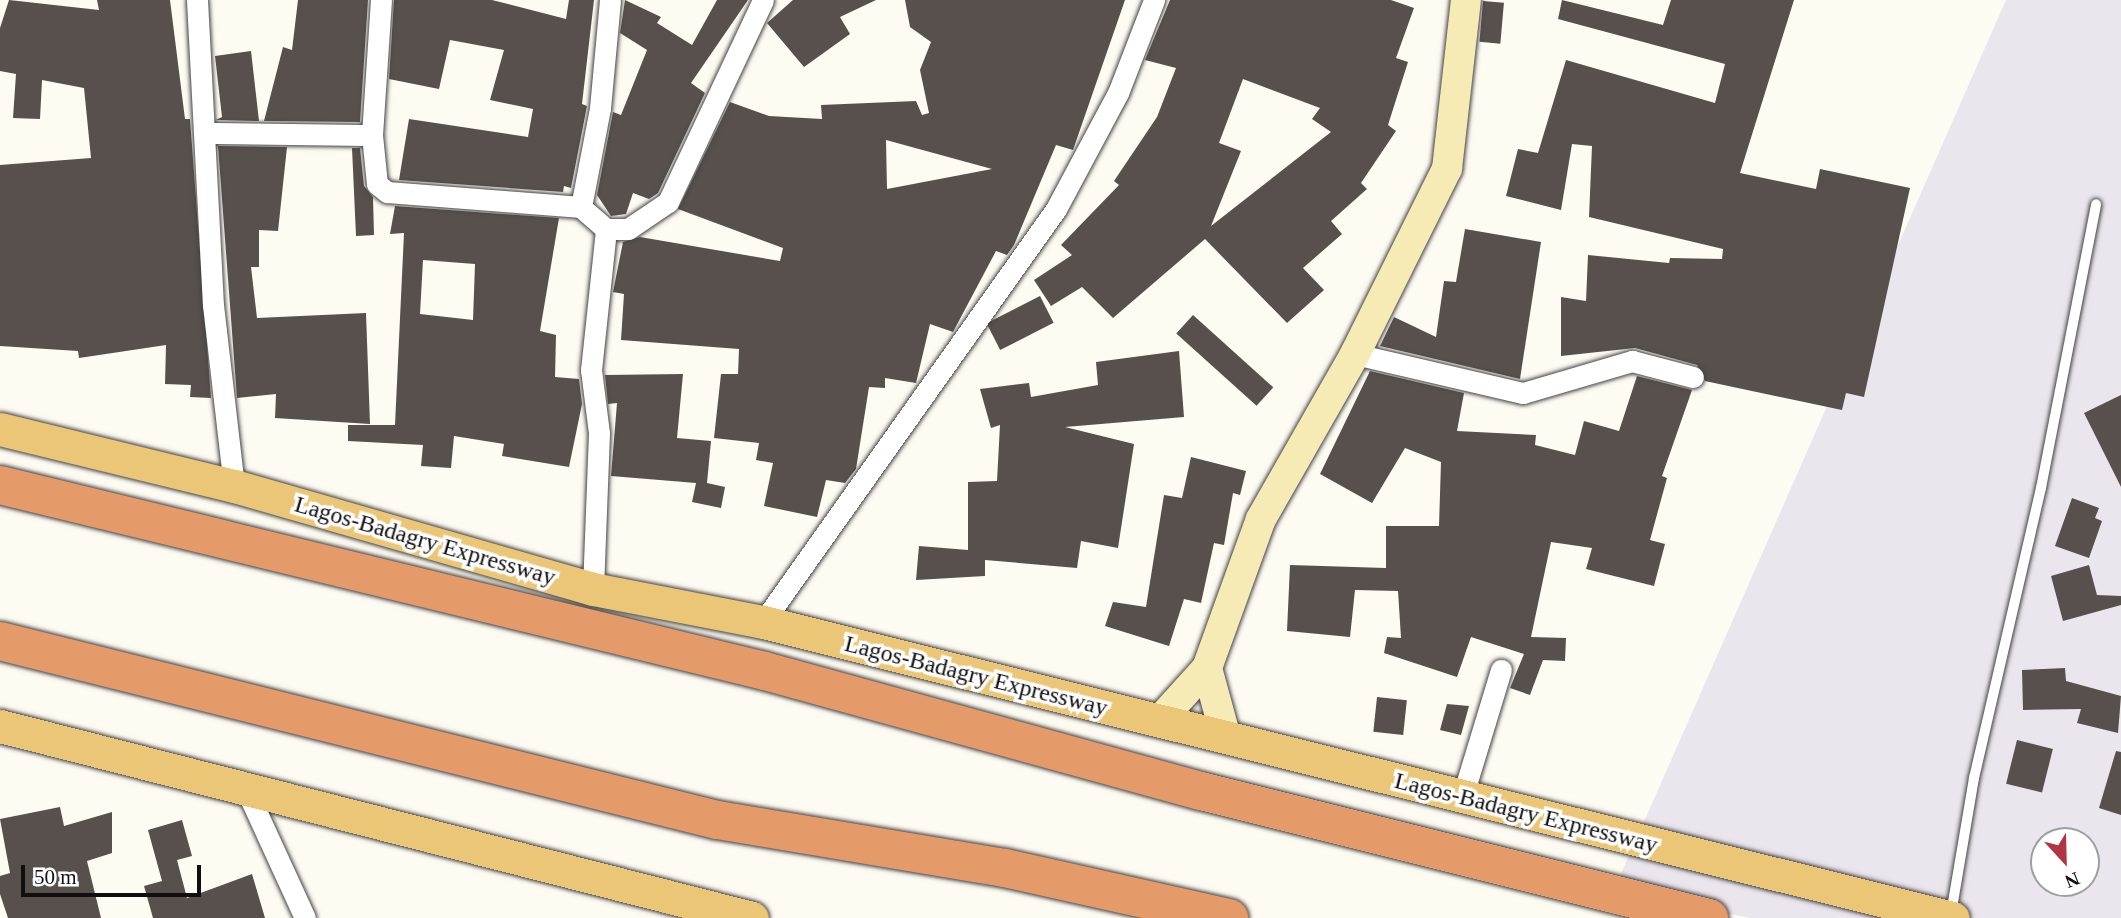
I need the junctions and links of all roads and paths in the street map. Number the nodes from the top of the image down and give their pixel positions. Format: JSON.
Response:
{"nodes":[{"id":1,"x":197,"y":0,"type":"edge"},
{"id":2,"x":381,"y":0,"type":"edge"},
{"id":3,"x":610,"y":0,"type":"edge"},
{"id":4,"x":763,"y":0,"type":"edge"},
{"id":5,"x":1154,"y":0,"type":"edge"},
{"id":6,"x":1466,"y":0,"type":"edge"},
{"id":7,"x":207,"y":133,"type":"junction"},
{"id":8,"x":372,"y":135,"type":"junction"},
{"id":9,"x":2096,"y":204,"type":"dead end"},
{"id":10,"x":581,"y":207,"type":"junction"},
{"id":11,"x":606,"y":229,"type":"junction"},
{"id":12,"x":1355,"y":354,"type":"junction"},
{"id":13,"x":1693,"y":377,"type":"dead end"},
{"id":14,"x":0,"y":429,"type":"edge"},
{"id":15,"x":0,"y":485,"type":"edge"},
{"id":16,"x":234,"y":486,"type":"junction"},
{"id":17,"x":593,"y":589,"type":"junction"},
{"id":18,"x":763,"y":622,"type":"junction"},
{"id":19,"x":0,"y":641,"type":"edge"},
{"id":20,"x":1207,"y":668,"type":"junction"},
{"id":21,"x":1501,"y":670,"type":"dead end"},
{"id":22,"x":1159,"y":721,"type":"junction"},
{"id":23,"x":0,"y":726,"type":"edge"},
{"id":24,"x":1226,"y":738,"type":"junction"},
{"id":25,"x":245,"y":787,"type":"junction"},
{"id":26,"x":1462,"y":798,"type":"junction"},
{"id":27,"x":305,"y":918,"type":"edge"},
{"id":28,"x":752,"y":918,"type":"edge"},
{"id":29,"x":1229,"y":918,"type":"edge"},
{"id":30,"x":1709,"y":918,"type":"edge"},
{"id":31,"x":1952,"y":918,"type":"edge"}],
"edges":[{"from":1,"to":7,"type":"street"},
{"from":2,"to":8,"type":"street"},
{"from":3,"to":10,"type":"street"},
{"from":4,"to":11,"type":"street"},
{"from":5,"to":18,"type":"street"},
{"from":6,"to":12,"type":"main road"},
{"from":7,"to":8,"type":"street"},
{"from":7,"to":16,"type":"street"},
{"from":8,"to":10,"type":"street"},
{"from":9,"to":31,"type":"lane"},
{"from":10,"to":11,"type":"street"},
{"from":11,"to":17,"type":"street"},
{"from":12,"to":13,"type":"street"},
{"from":12,"to":20,"type":"main road"},
{"from":14,"to":16,"type":"main road","name":"Lagos-Badagry Expressway"},
{"from":15,"to":30,"type":"highway","name":"Lagos-Badagry Expressway"},
{"from":16,"to":17,"type":"main road","name":"Lagos-Badagry Expressway"},
{"from":17,"to":18,"type":"main road","name":"Lagos-Badagry Expressway"},
{"from":18,"to":22,"type":"main road","name":"Lagos-Badagry Expressway"},
{"from":19,"to":29,"type":"highway"},
{"from":20,"to":22,"type":"main road"},
{"from":20,"to":24,"type":"main road"},
{"from":21,"to":26,"type":"street"},
{"from":22,"to":24,"type":"main road","name":"Lagos-Badagry Expressway"},
{"from":23,"to":25,"type":"main road"},
{"from":24,"to":26,"type":"main road","name":"Lagos-Badagry Expressway"},
{"from":25,"to":27,"type":"street"},
{"from":25,"to":28,"type":"main road"},
{"from":26,"to":31,"type":"main road","name":"Lagos-Badagry Expressway"}]}
